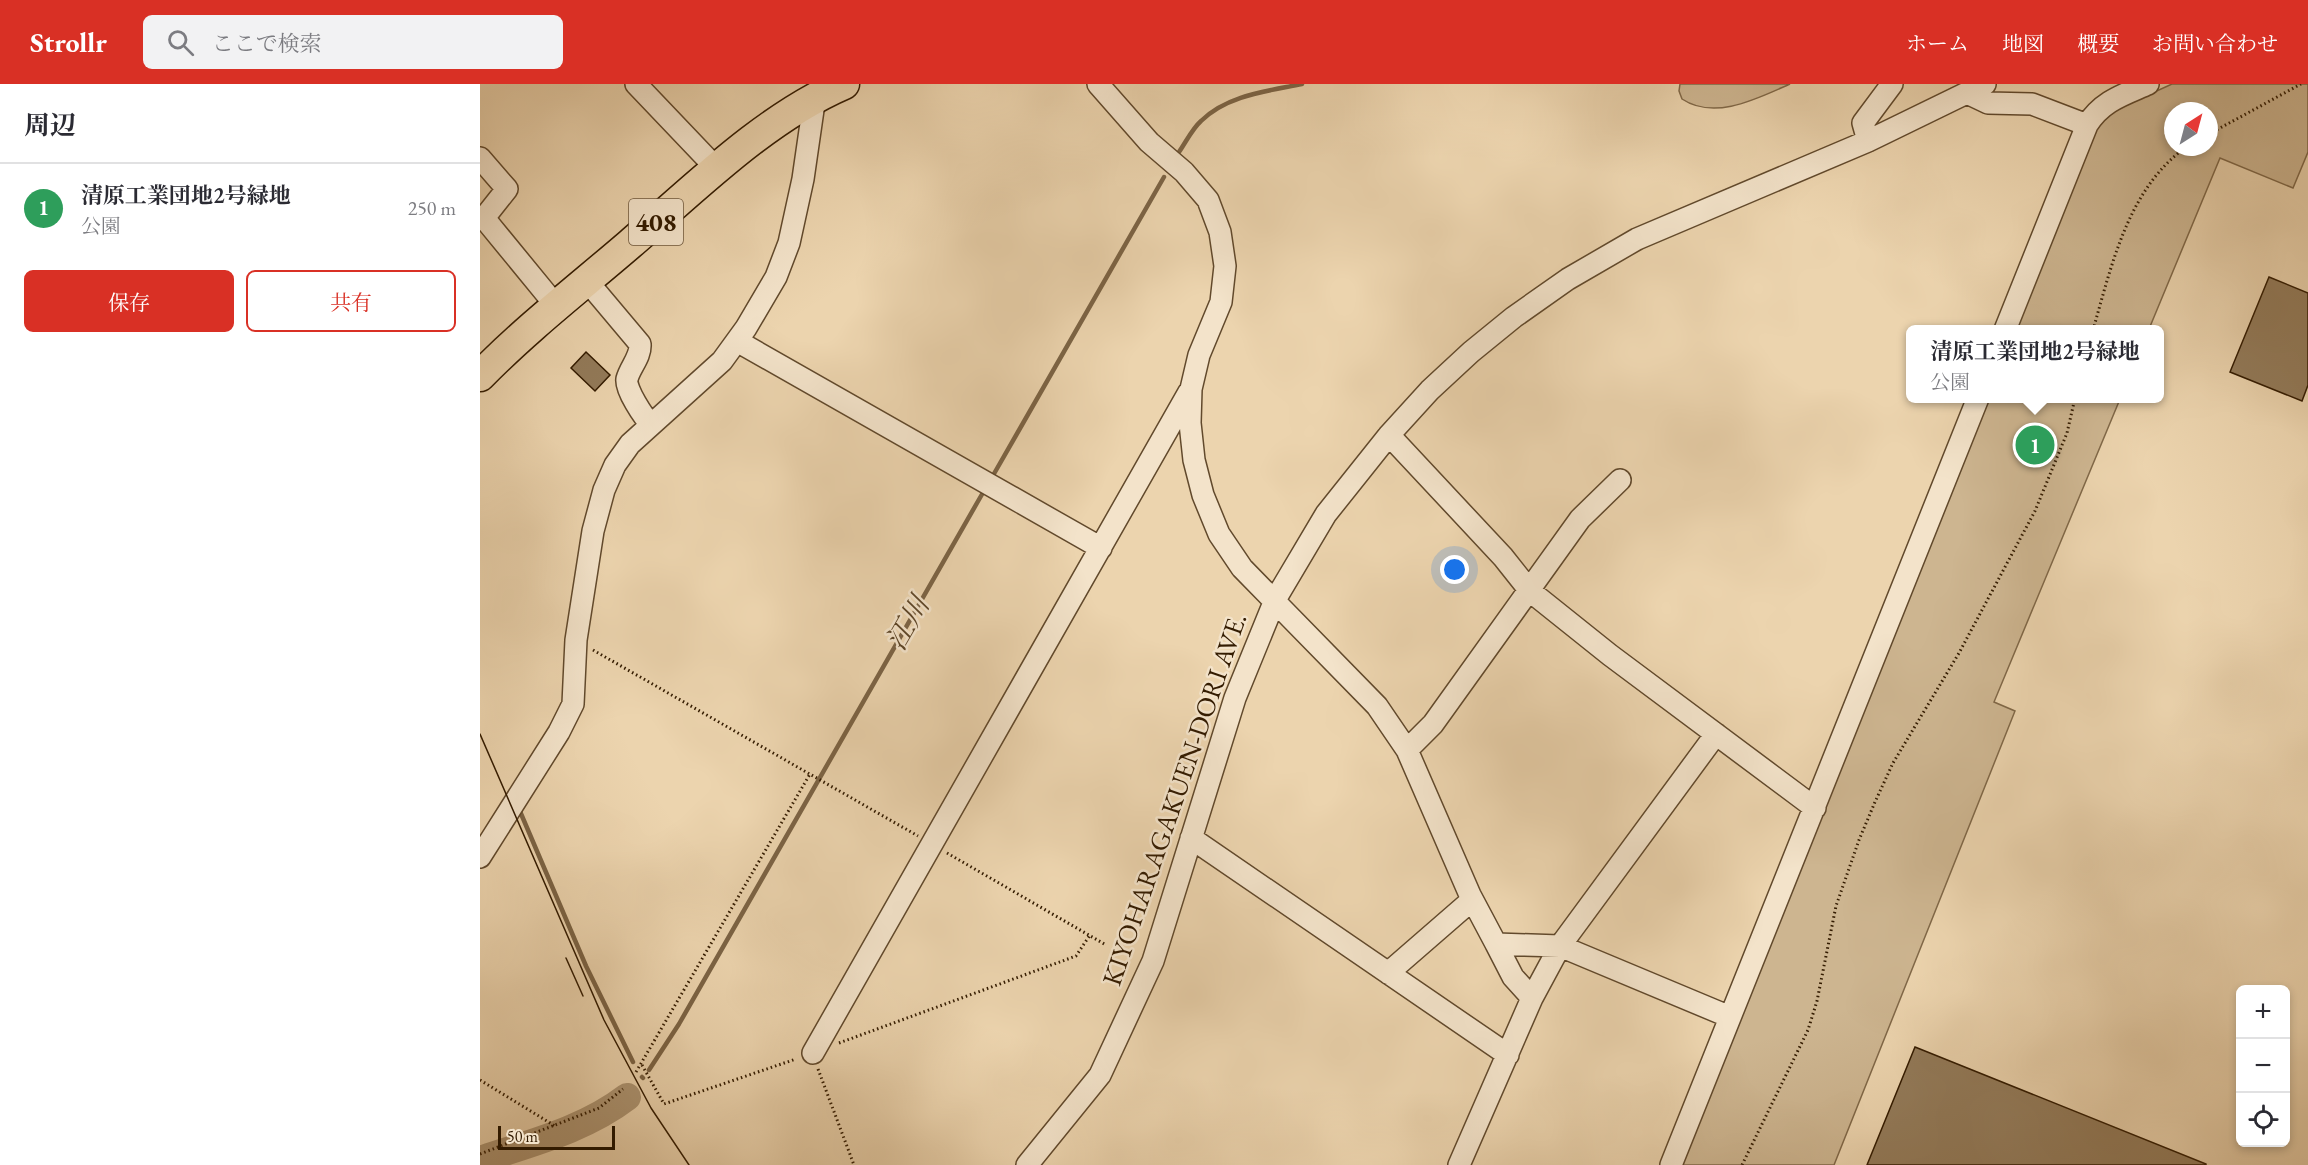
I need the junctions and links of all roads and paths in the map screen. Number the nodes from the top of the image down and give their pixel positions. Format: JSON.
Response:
{"nodes":[{"id":1,"x":636,"y":84,"type":"edge"},
{"id":2,"x":844,"y":84,"type":"edge"},
{"id":3,"x":1098,"y":84,"type":"edge"},
{"id":4,"x":1892,"y":84,"type":"edge"},
{"id":5,"x":2148,"y":84,"type":"edge"},
{"id":6,"x":2301,"y":84,"type":"edge"},
{"id":7,"x":1976,"y":88,"type":"edge"},
{"id":8,"x":815,"y":96,"type":"junction"},
{"id":9,"x":2087,"y":125,"type":"junction"},
{"id":10,"x":2218,"y":129,"type":"edge"},
{"id":11,"x":1868,"y":141,"type":"junction"},
{"id":12,"x":2176,"y":156,"type":"edge"},
{"id":13,"x":480,"y":158,"type":"edge"},
{"id":14,"x":717,"y":169,"type":"junction"},
{"id":15,"x":587,"y":281,"type":"junction"},
{"id":16,"x":557,"y":307,"type":"junction"},
{"id":17,"x":2008,"y":325,"type":"edge"},
{"id":18,"x":2094,"y":325,"type":"edge"},
{"id":19,"x":737,"y":341,"type":"junction"},
{"id":20,"x":480,"y":376,"type":"edge"},
{"id":21,"x":1191,"y":389,"type":"junction"},
{"id":22,"x":1976,"y":403,"type":"edge"},
{"id":23,"x":2074,"y":403,"type":"edge"},
{"id":24,"x":651,"y":424,"type":"junction"},
{"id":25,"x":1389,"y":435,"type":"junction"},
{"id":26,"x":1620,"y":480,"type":"dead end"},
{"id":27,"x":1101,"y":548,"type":"junction"},
{"id":28,"x":1530,"y":591,"type":"junction"},
{"id":29,"x":1275,"y":600,"type":"junction"},
{"id":30,"x":576,"y":640,"type":"junction"},
{"id":31,"x":1716,"y":734,"type":"junction"},
{"id":32,"x":1407,"y":750,"type":"junction"},
{"id":33,"x":810,"y":774,"type":"junction"},
{"id":34,"x":1815,"y":808,"type":"junction"},
{"id":35,"x":1191,"y":838,"type":"junction"},
{"id":36,"x":932,"y":844,"type":"junction"},
{"id":37,"x":480,"y":857,"type":"edge"},
{"id":38,"x":1472,"y":900,"type":"junction"},
{"id":39,"x":1090,"y":935,"type":"junction"},
{"id":40,"x":1496,"y":944,"type":"junction"},
{"id":41,"x":1106,"y":945,"type":"dead end"},
{"id":42,"x":1560,"y":946,"type":"junction"},
{"id":43,"x":1388,"y":973,"type":"junction"},
{"id":44,"x":1532,"y":998,"type":"junction"},
{"id":45,"x":1730,"y":1017,"type":"junction"},
{"id":46,"x":813,"y":1053,"type":"junction"},
{"id":47,"x":1508,"y":1055,"type":"junction"},
{"id":48,"x":642,"y":1065,"type":"junction"},
{"id":49,"x":636,"y":1072,"type":"dead end"},
{"id":50,"x":480,"y":1080,"type":"edge"},
{"id":51,"x":622,"y":1089,"type":"dead end"},
{"id":52,"x":555,"y":1126,"type":"junction"},
{"id":53,"x":480,"y":1154,"type":"edge"},
{"id":54,"x":854,"y":1165,"type":"edge"},
{"id":55,"x":1027,"y":1165,"type":"edge"},
{"id":56,"x":1459,"y":1165,"type":"edge"},
{"id":57,"x":1671,"y":1165,"type":"edge"},
{"id":58,"x":1742,"y":1165,"type":"edge"}],
"edges":[{"from":1,"to":14,"type":"street"},
{"from":2,"to":8,"type":"highway","number":"408"},
{"from":3,"to":21,"type":"street"},
{"from":4,"to":11,"type":"street"},
{"from":5,"to":9,"type":"street"},
{"from":6,"to":10,"type":"path"},
{"from":7,"to":9,"type":"street"},
{"from":7,"to":11,"type":"street","name":"KIYOHARAGAKUEN-DORI AVE."},
{"from":8,"to":14,"type":"highway","number":"408"},
{"from":8,"to":19,"type":"street"},
{"from":9,"to":17,"type":"street"},
{"from":11,"to":25,"type":"street","name":"KIYOHARAGAKUEN-DORI AVE."},
{"from":12,"to":18,"type":"path"},
{"from":13,"to":16,"type":"street"},
{"from":14,"to":15,"type":"highway","number":"408"},
{"from":15,"to":16,"type":"highway","number":"408"},
{"from":15,"to":24,"type":"street"},
{"from":16,"to":20,"type":"highway","number":"408"},
{"from":19,"to":24,"type":"street"},
{"from":19,"to":27,"type":"street"},
{"from":21,"to":27,"type":"street"},
{"from":21,"to":29,"type":"street"},
{"from":22,"to":34,"type":"street"},
{"from":23,"to":58,"type":"path"},
{"from":24,"to":30,"type":"street"},
{"from":25,"to":28,"type":"street"},
{"from":25,"to":29,"type":"street","name":"KIYOHARAGAKUEN-DORI AVE."},
{"from":26,"to":28,"type":"street"},
{"from":27,"to":36,"type":"street"},
{"from":28,"to":31,"type":"street"},
{"from":28,"to":32,"type":"street"},
{"from":29,"to":32,"type":"street"},
{"from":29,"to":35,"type":"street","name":"KIYOHARAGAKUEN-DORI AVE."},
{"from":30,"to":33,"type":"path"},
{"from":30,"to":37,"type":"street"},
{"from":31,"to":34,"type":"street"},
{"from":31,"to":42,"type":"street"},
{"from":32,"to":38,"type":"street"},
{"from":33,"to":36,"type":"path"},
{"from":33,"to":48,"type":"path"},
{"from":34,"to":45,"type":"street"},
{"from":35,"to":43,"type":"street"},
{"from":35,"to":55,"type":"street","name":"KIYOHARAGAKUEN-DORI AVE."},
{"from":36,"to":39,"type":"path"},
{"from":36,"to":46,"type":"street"},
{"from":38,"to":40,"type":"street"},
{"from":38,"to":43,"type":"street"},
{"from":39,"to":41,"type":"path"},
{"from":39,"to":46,"type":"path"},
{"from":40,"to":42,"type":"street"},
{"from":40,"to":44,"type":"street"},
{"from":42,"to":44,"type":"street"},
{"from":42,"to":45,"type":"street"},
{"from":43,"to":47,"type":"street"},
{"from":44,"to":47,"type":"street"},
{"from":45,"to":57,"type":"street"},
{"from":46,"to":48,"type":"path"},
{"from":46,"to":54,"type":"path"},
{"from":47,"to":56,"type":"street"},
{"from":48,"to":49,"type":"path"},
{"from":50,"to":52,"type":"path"},
{"from":51,"to":52,"type":"path"},
{"from":52,"to":53,"type":"path"}]}
